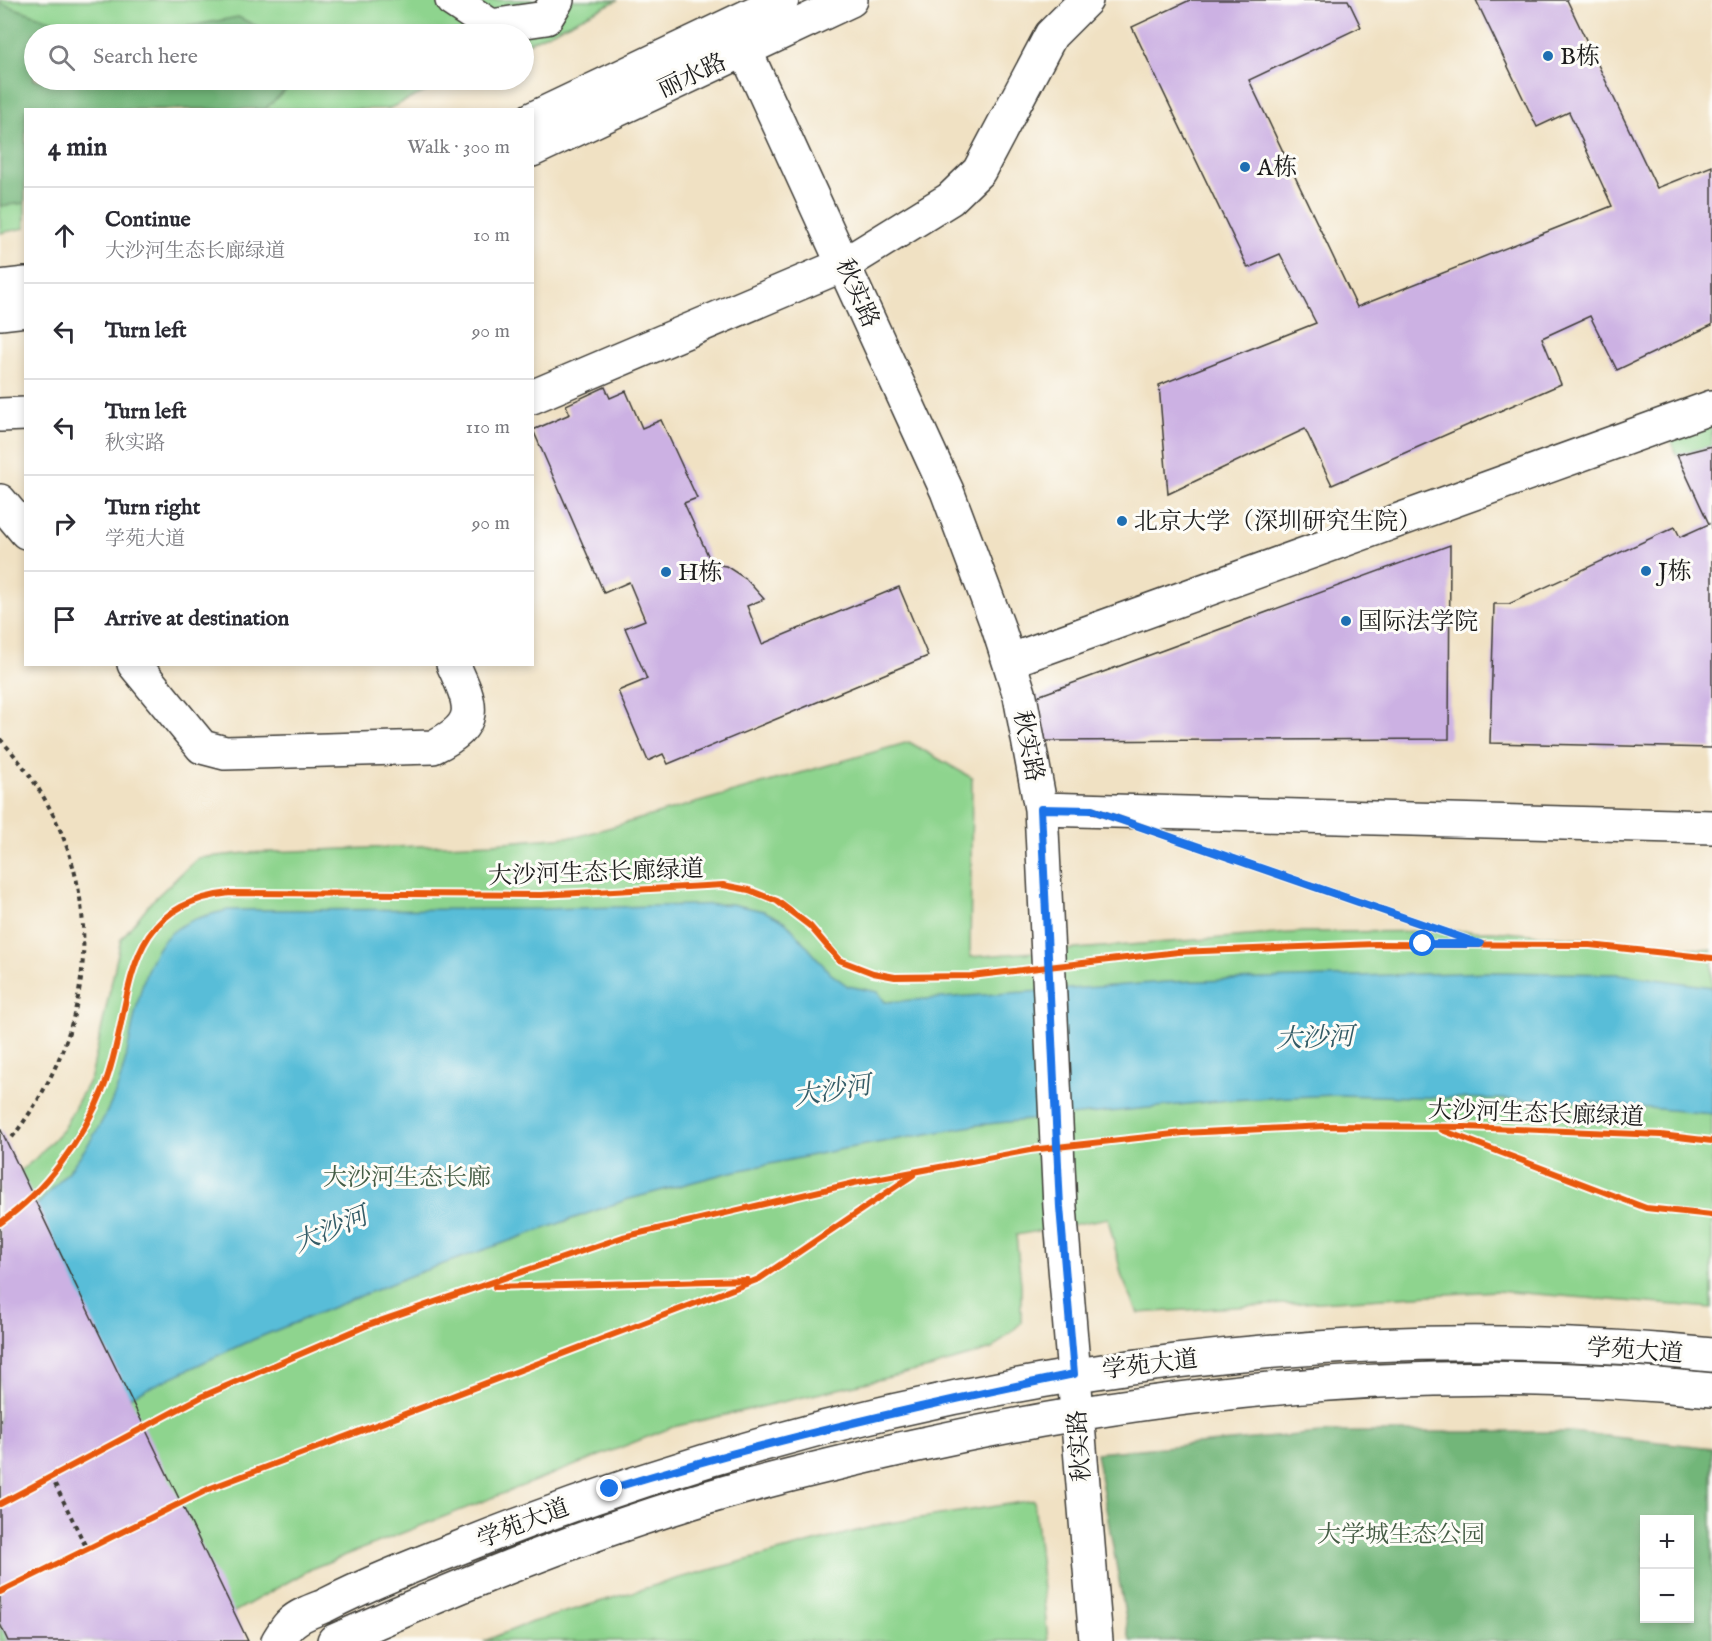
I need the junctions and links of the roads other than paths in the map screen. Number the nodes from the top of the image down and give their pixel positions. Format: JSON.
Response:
{"nodes":[{"id":1,"x":452,"y":0,"type":"edge"},
{"id":2,"x":557,"y":0,"type":"edge"},
{"id":3,"x":782,"y":0,"type":"edge"},
{"id":4,"x":851,"y":0,"type":"edge"},
{"id":5,"x":1086,"y":0,"type":"edge"},
{"id":6,"x":488,"y":24,"type":"edge"},
{"id":7,"x":505,"y":24,"type":"edge"},
{"id":8,"x":745,"y":50,"type":"junction"},
{"id":9,"x":534,"y":118,"type":"edge"},
{"id":10,"x":534,"y":149,"type":"edge"},
{"id":11,"x":845,"y":264,"type":"junction"},
{"id":12,"x":24,"y":284,"type":"edge"},
{"id":13,"x":0,"y":287,"type":"edge"},
{"id":14,"x":24,"y":310,"type":"edge"},
{"id":15,"x":0,"y":313,"type":"edge"},
{"id":16,"x":534,"y":397,"type":"edge"},
{"id":17,"x":1712,"y":407,"type":"edge"},
{"id":18,"x":24,"y":414,"type":"edge"},
{"id":19,"x":0,"y":415,"type":"edge"},
{"id":20,"x":0,"y":501,"type":"edge"},
{"id":21,"x":24,"y":530,"type":"edge"},
{"id":22,"x":1009,"y":661,"type":"junction"},
{"id":23,"x":136,"y":666,"type":"edge"},
{"id":24,"x":454,"y":666,"type":"edge"},
{"id":25,"x":1041,"y":809,"type":"junction"},
{"id":26,"x":1712,"y":827,"type":"edge"},
{"id":27,"x":1712,"y":1355,"type":"edge"},
{"id":28,"x":1074,"y":1374,"type":"junction"},
{"id":29,"x":1712,"y":1390,"type":"edge"},
{"id":30,"x":1077,"y":1413,"type":"junction"},
{"id":31,"x":278,"y":1641,"type":"edge"},
{"id":32,"x":334,"y":1641,"type":"edge"},
{"id":33,"x":1096,"y":1641,"type":"edge"}],
"edges":[{"from":1,"to":6,"type":"street"},
{"from":2,"to":7,"type":"street"},
{"from":3,"to":9,"type":"street","name":"丽水路"},
{"from":4,"to":8,"type":"street","name":"丽水路"},
{"from":5,"to":11,"type":"street"},
{"from":8,"to":10,"type":"street","name":"丽水路"},
{"from":8,"to":11,"type":"street","name":"秋实路"},
{"from":11,"to":16,"type":"street"},
{"from":11,"to":22,"type":"street","name":"秋实路"},
{"from":12,"to":13,"type":"street"},
{"from":14,"to":15,"type":"street"},
{"from":17,"to":22,"type":"street"},
{"from":18,"to":19,"type":"street"},
{"from":20,"to":21,"type":"street"},
{"from":22,"to":25,"type":"street","name":"秋实路"},
{"from":23,"to":24,"type":"street"},
{"from":25,"to":26,"type":"street"},
{"from":25,"to":28,"type":"street","name":"秋实路"},
{"from":27,"to":28,"type":"street","name":"学苑大道"},
{"from":28,"to":30,"type":"street","name":"秋实路"},
{"from":28,"to":31,"type":"street","name":"学苑大道"},
{"from":29,"to":30,"type":"street","name":"学苑大道"},
{"from":30,"to":32,"type":"street","name":"学苑大道"},
{"from":30,"to":33,"type":"street","name":"秋实路"}]}
